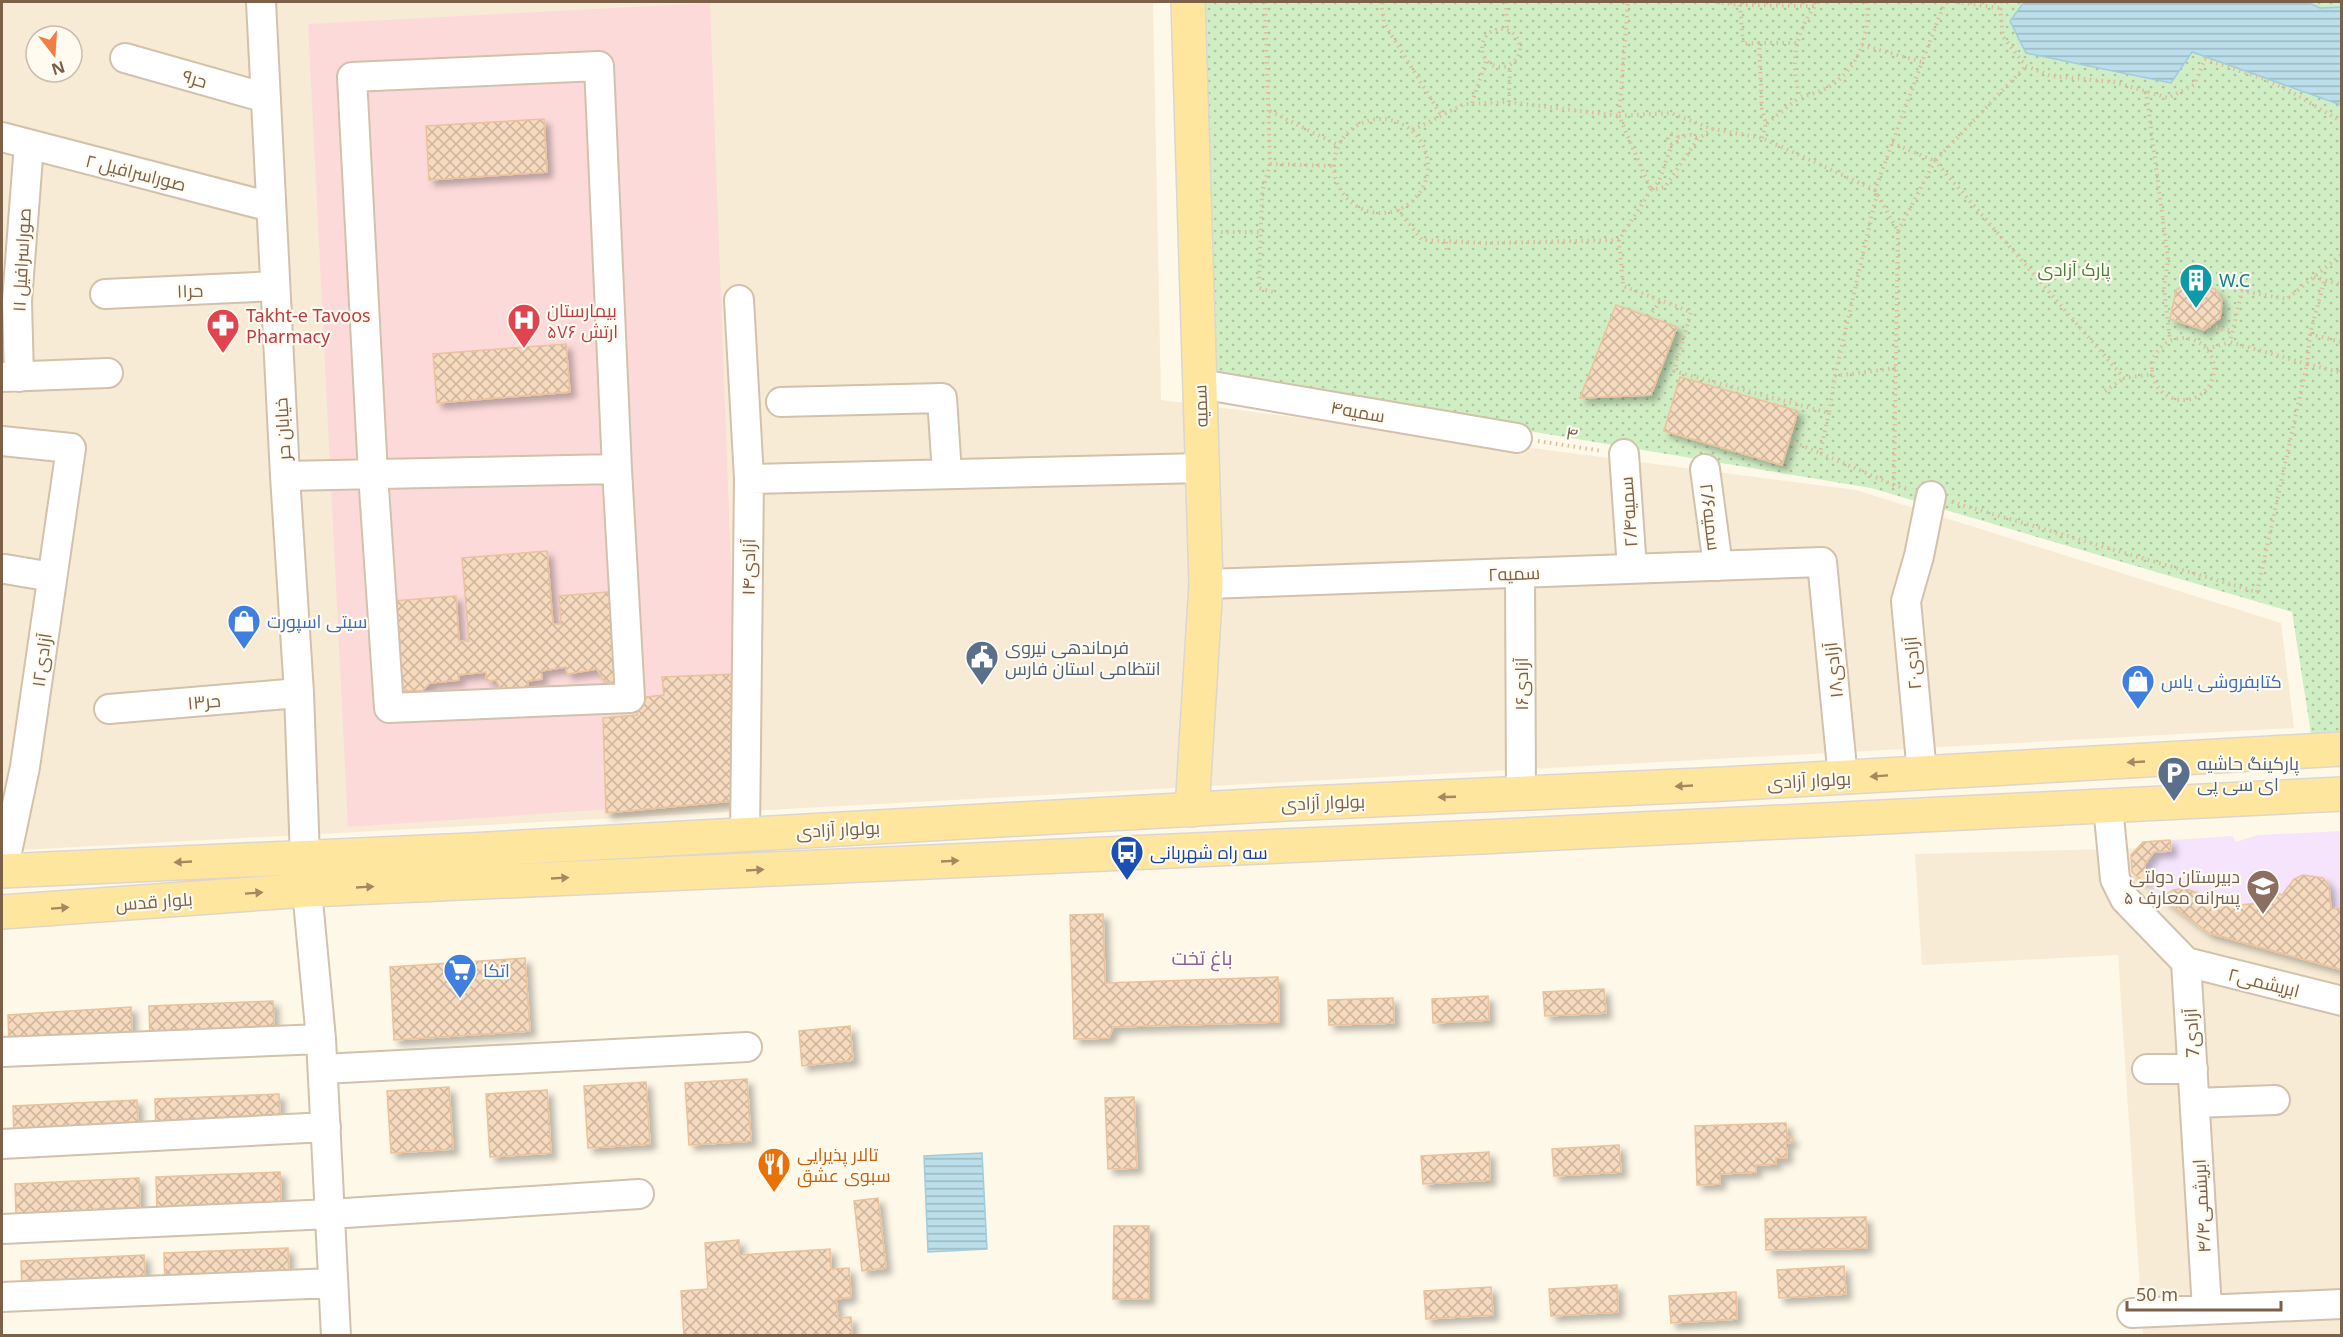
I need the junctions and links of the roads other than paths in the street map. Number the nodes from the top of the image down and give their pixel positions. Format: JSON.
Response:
{"nodes":[{"id":1,"x":261,"y":2,"type":"edge"},
{"id":2,"x":1188,"y":2,"type":"edge"},
{"id":3,"x":125,"y":58,"type":"dead end"},
{"id":4,"x":266,"y":98,"type":"junction"},
{"id":5,"x":2,"y":137,"type":"edge"},
{"id":6,"x":29,"y":144,"type":"junction"},
{"id":7,"x":271,"y":207,"type":"junction"},
{"id":8,"x":275,"y":286,"type":"junction"},
{"id":9,"x":105,"y":294,"type":"dead end"},
{"id":10,"x":9,"y":300,"type":"edge"},
{"id":11,"x":739,"y":300,"type":"dead end"},
{"id":12,"x":108,"y":373,"type":"dead end"},
{"id":13,"x":10,"y":377,"type":"edge"},
{"id":14,"x":1200,"y":384,"type":"junction"},
{"id":15,"x":781,"y":402,"type":"dead end"},
{"id":16,"x":1517,"y":438,"type":"road end"},
{"id":17,"x":2,"y":441,"type":"edge"},
{"id":18,"x":1624,"y":454,"type":"road end"},
{"id":19,"x":1202,"y":468,"type":"junction"},
{"id":20,"x":616,"y":469,"type":"junction"},
{"id":21,"x":1705,"y":469,"type":"dead end"},
{"id":22,"x":373,"y":474,"type":"junction"},
{"id":23,"x":947,"y":474,"type":"junction"},
{"id":24,"x":285,"y":476,"type":"junction"},
{"id":25,"x":749,"y":479,"type":"junction"},
{"id":26,"x":1931,"y":496,"type":"road end"},
{"id":27,"x":1822,"y":562,"type":"joint"},
{"id":28,"x":1718,"y":566,"type":"junction"},
{"id":29,"x":5,"y":569,"type":"dead end"},
{"id":30,"x":1632,"y":569,"type":"junction"},
{"id":31,"x":1520,"y":573,"type":"junction"},
{"id":32,"x":52,"y":578,"type":"junction"},
{"id":33,"x":1206,"y":584,"type":"junction"},
{"id":34,"x":299,"y":693,"type":"junction"},
{"id":35,"x":109,"y":709,"type":"dead end"},
{"id":36,"x":2342,"y":749,"type":"edge"},
{"id":37,"x":14,"y":766,"type":"edge"},
{"id":38,"x":1922,"y":772,"type":"junction"},
{"id":39,"x":1844,"y":778,"type":"junction"},
{"id":40,"x":1521,"y":794,"type":"junction"},
{"id":41,"x":2342,"y":794,"type":"edge"},
{"id":42,"x":1481,"y":796,"type":"junction"},
{"id":43,"x":2108,"y":806,"type":"junction"},
{"id":44,"x":1192,"y":810,"type":"junction"},
{"id":45,"x":745,"y":834,"type":"junction"},
{"id":46,"x":1481,"y":837,"type":"junction"},
{"id":47,"x":305,"y":857,"type":"junction"},
{"id":48,"x":2,"y":871,"type":"edge"},
{"id":49,"x":307,"y":890,"type":"junction"},
{"id":50,"x":2,"y":912,"type":"edge"},
{"id":51,"x":2186,"y":962,"type":"junction"},
{"id":52,"x":2342,"y":1001,"type":"edge"},
{"id":53,"x":321,"y":1039,"type":"junction"},
{"id":54,"x":747,"y":1047,"type":"dead end"},
{"id":55,"x":2,"y":1052,"type":"edge"},
{"id":56,"x":323,"y":1069,"type":"junction"},
{"id":57,"x":2147,"y":1069,"type":"dead end"},
{"id":58,"x":2193,"y":1069,"type":"junction"},
{"id":59,"x":2275,"y":1100,"type":"dead end"},
{"id":60,"x":2195,"y":1103,"type":"junction"},
{"id":61,"x":326,"y":1127,"type":"junction"},
{"id":62,"x":2,"y":1144,"type":"edge"},
{"id":63,"x":639,"y":1194,"type":"dead end"},
{"id":64,"x":330,"y":1214,"type":"junction"},
{"id":65,"x":2,"y":1228,"type":"edge"},
{"id":66,"x":333,"y":1283,"type":"junction"},
{"id":67,"x":2,"y":1297,"type":"edge"},
{"id":68,"x":2342,"y":1304,"type":"edge"},
{"id":69,"x":2207,"y":1310,"type":"junction"},
{"id":70,"x":2132,"y":1313,"type":"dead end"},
{"id":71,"x":2169,"y":1323,"type":"edge"},
{"id":72,"x":336,"y":1335,"type":"edge"}],
"edges":[{"from":1,"to":4,"type":"street","name":"خیابان حر"},
{"from":2,"to":14,"type":"main road","name":"سمیه"},
{"from":3,"to":4,"type":"street","name":"حر۹"},
{"from":4,"to":7,"type":"street","name":"خیابان حر"},
{"from":5,"to":6,"type":"street","name":"صوراسرافیل ۲"},
{"from":6,"to":7,"type":"street","name":"صوراسرافیل ۲"},
{"from":6,"to":10,"type":"street","name":"صوراسرافیل ۱۱"},
{"from":7,"to":8,"type":"street","name":"خیابان حر"},
{"from":8,"to":9,"type":"street","name":"حر۱۱"},
{"from":8,"to":24,"type":"street","name":"خیابان حر"},
{"from":10,"to":13,"type":"street","name":"صوراسرافیل ۱۱"},
{"from":11,"to":25,"type":"street","name":"آزادی۱۴"},
{"from":12,"to":13,"type":"street"},
{"from":14,"to":16,"type":"street","name":"سمیه۴"},
{"from":14,"to":19,"type":"main road","name":"سمیه"},
{"from":15,"to":23,"type":"street"},
{"from":17,"to":32,"type":"street","name":"آزادی۱۲"},
{"from":18,"to":30,"type":"street","name":"سمیه۲/۴"},
{"from":19,"to":23,"type":"street"},
{"from":19,"to":33,"type":"main road","name":"سمیه"},
{"from":20,"to":22,"type":"street"},
{"from":20,"to":22,"type":"street"},
{"from":20,"to":22,"type":"street"},
{"from":21,"to":28,"type":"street","name":"سمیه۲/۶"},
{"from":22,"to":24,"type":"street"},
{"from":23,"to":25,"type":"street"},
{"from":24,"to":34,"type":"street","name":"خیابان حر"},
{"from":25,"to":45,"type":"street","name":"آزادی۱۴"},
{"from":26,"to":38,"type":"street","name":"آزادی۲۰"},
{"from":27,"to":28,"type":"street","name":"۲سمیه"},
{"from":27,"to":39,"type":"street","name":"آزادی۱۸"},
{"from":28,"to":30,"type":"street","name":"۲سمیه"},
{"from":29,"to":32,"type":"street"},
{"from":30,"to":31,"type":"street","name":"۲سمیه"},
{"from":31,"to":33,"type":"street","name":"۲سمیه"},
{"from":31,"to":40,"type":"street","name":"آزادی۱۶"},
{"from":32,"to":37,"type":"street","name":"آزادی۱۲"},
{"from":33,"to":44,"type":"main road","name":"سمیه"},
{"from":34,"to":35,"type":"street","name":"حر۱۳"},
{"from":34,"to":47,"type":"street","name":"خیابان حر"},
{"from":36,"to":38,"type":"main road","name":"بولوار آزادی","one_way":true},
{"from":37,"to":48,"type":"street","name":"آزادی۱۲"},
{"from":38,"to":39,"type":"main road","name":"بولوار آزادی","one_way":true},
{"from":39,"to":40,"type":"main road","name":"بولوار آزادی","one_way":true},
{"from":40,"to":42,"type":"main road","name":"بولوار آزادی"},
{"from":41,"to":43,"type":"main road","name":"بولوار آزادی"},
{"from":42,"to":44,"type":"main road","name":"بولوار آزادی","one_way":true},
{"from":42,"to":46,"type":"main road"},
{"from":43,"to":46,"type":"main road","name":"بولوار آزادی"},
{"from":43,"to":51,"type":"street"},
{"from":44,"to":45,"type":"main road","name":"بولوار آزادی"},
{"from":45,"to":47,"type":"main road","name":"بولوار آزادی"},
{"from":49,"to":46,"type":"main road","name":"بولوار آزادی","one_way":true},
{"from":47,"to":48,"type":"main road","name":"بلوار قدس","one_way":true},
{"from":47,"to":49,"type":"main road"},
{"from":50,"to":49,"type":"main road","name":"بلوار قدس","one_way":true},
{"from":49,"to":53,"type":"street"},
{"from":51,"to":52,"type":"street","name":"ابریشمی۲"},
{"from":51,"to":58,"type":"street","name":"7آزادی"},
{"from":53,"to":55,"type":"street"},
{"from":53,"to":56,"type":"street"},
{"from":54,"to":56,"type":"street"},
{"from":56,"to":61,"type":"street"},
{"from":57,"to":58,"type":"street"},
{"from":58,"to":60,"type":"street","name":"7آزادی"},
{"from":59,"to":60,"type":"street"},
{"from":60,"to":69,"type":"street","name":"ابریشمی۴/۴"},
{"from":61,"to":62,"type":"street"},
{"from":61,"to":64,"type":"street"},
{"from":63,"to":64,"type":"street"},
{"from":64,"to":65,"type":"street"},
{"from":64,"to":66,"type":"street"},
{"from":66,"to":67,"type":"street"},
{"from":66,"to":72,"type":"street"},
{"from":68,"to":69,"type":"street"},
{"from":69,"to":71,"type":"street"},
{"from":70,"to":71,"type":"street"}]}
